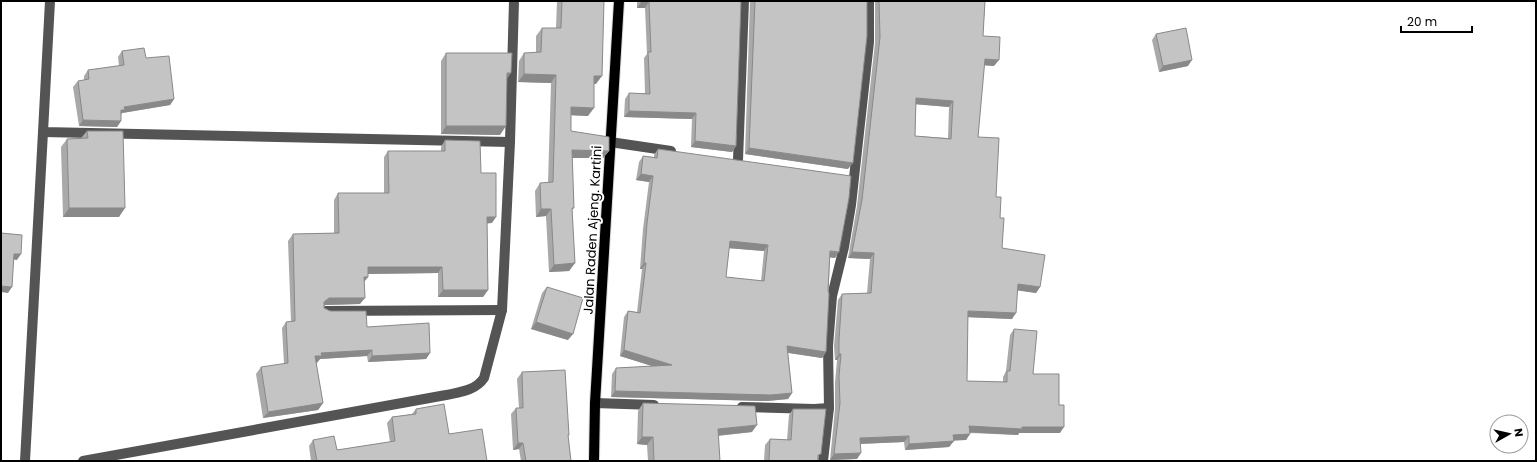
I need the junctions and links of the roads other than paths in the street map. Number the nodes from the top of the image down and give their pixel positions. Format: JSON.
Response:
{"nodes":[{"id":1,"x":50,"y":1,"type":"edge"},
{"id":2,"x":514,"y":1,"type":"edge"},
{"id":3,"x":619,"y":1,"type":"edge"},
{"id":4,"x":744,"y":1,"type":"edge"},
{"id":5,"x":869,"y":1,"type":"edge"},
{"id":6,"x":43,"y":132,"type":"junction"},
{"id":7,"x":510,"y":142,"type":"junction"},
{"id":8,"x":610,"y":142,"type":"junction"},
{"id":9,"x":678,"y":152,"type":"edge"},
{"id":10,"x":738,"y":160,"type":"edge"},
{"id":11,"x":502,"y":310,"type":"junction"},
{"id":12,"x":325,"y":311,"type":"edge"},
{"id":13,"x":594,"y":403,"type":"junction"},
{"id":14,"x":665,"y":405,"type":"edge"},
{"id":15,"x":728,"y":407,"type":"edge"},
{"id":16,"x":829,"y":408,"type":"junction"},
{"id":17,"x":25,"y":461,"type":"edge"},
{"id":18,"x":83,"y":461,"type":"edge"},
{"id":19,"x":594,"y":461,"type":"edge"},
{"id":20,"x":823,"y":461,"type":"edge"}],
"edges":[{"from":1,"to":6,"type":"street"},
{"from":2,"to":7,"type":"street"},
{"from":3,"to":8,"type":"main road","name":"Jalan Raden Ajeng. Kartini"},
{"from":4,"to":10,"type":"street"},
{"from":5,"to":16,"type":"street"},
{"from":6,"to":7,"type":"street"},
{"from":6,"to":17,"type":"street"},
{"from":7,"to":11,"type":"street"},
{"from":8,"to":9,"type":"street"},
{"from":8,"to":13,"type":"main road","name":"Jalan Raden Ajeng. Kartini"},
{"from":11,"to":12,"type":"street"},
{"from":11,"to":18,"type":"street"},
{"from":13,"to":14,"type":"street"},
{"from":13,"to":19,"type":"main road","name":"Jalan Raden Ajeng. Kartini"},
{"from":15,"to":16,"type":"street"},
{"from":16,"to":20,"type":"street"}]}
